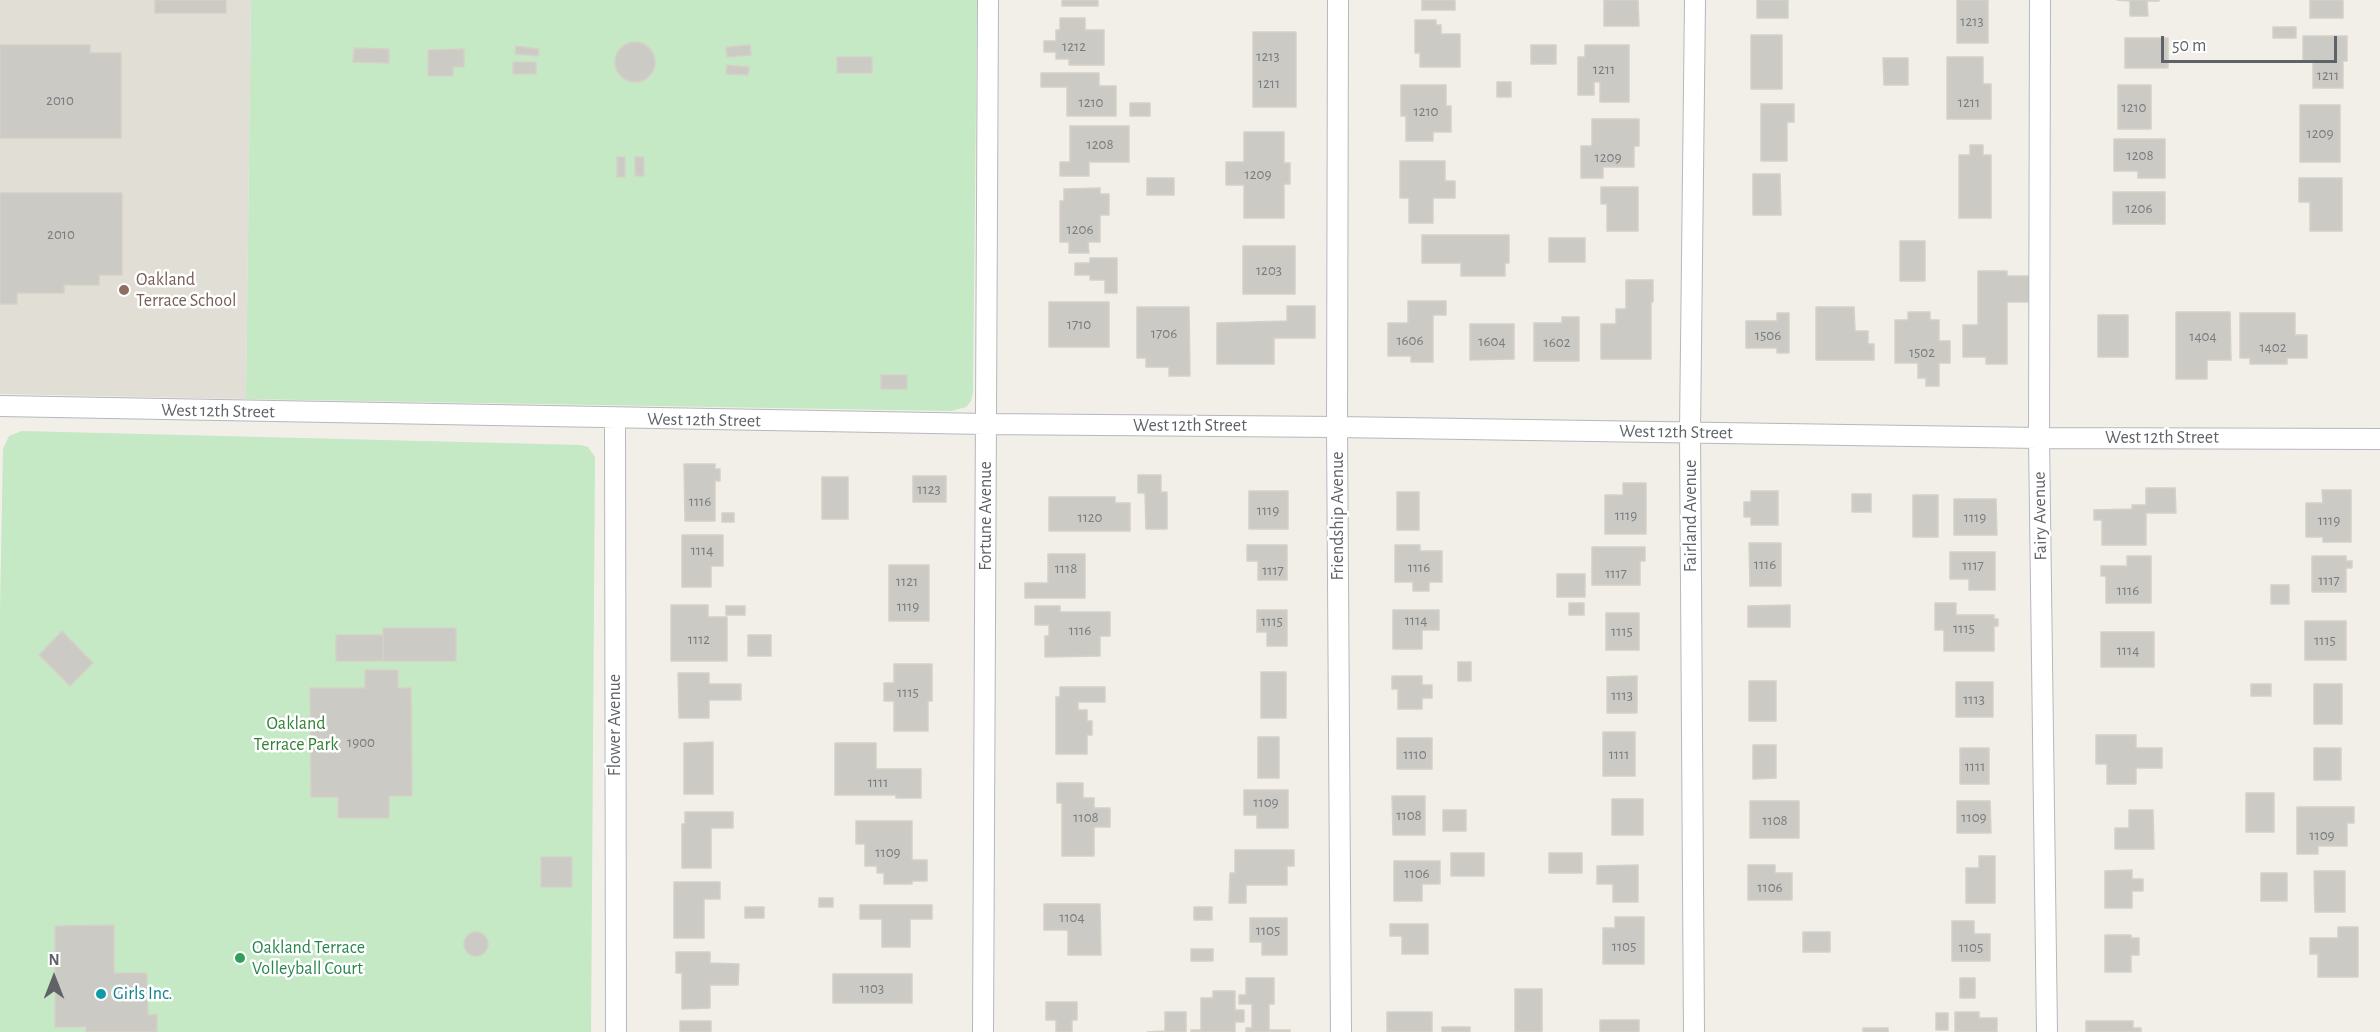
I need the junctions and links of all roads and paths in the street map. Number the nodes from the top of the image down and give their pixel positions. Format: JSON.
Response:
{"nodes":[{"id":1,"x":988,"y":0,"type":"edge"},
{"id":2,"x":1338,"y":0,"type":"edge"},
{"id":3,"x":1695,"y":0,"type":"edge"},
{"id":4,"x":2040,"y":0,"type":"edge"},
{"id":5,"x":0,"y":406,"type":"edge"},
{"id":6,"x":615,"y":418,"type":"junction"},
{"id":7,"x":986,"y":424,"type":"junction"},
{"id":8,"x":1337,"y":427,"type":"junction"},
{"id":9,"x":1690,"y":432,"type":"junction"},
{"id":10,"x":2039,"y":438,"type":"junction"},
{"id":11,"x":2380,"y":439,"type":"edge"},
{"id":12,"x":616,"y":1032,"type":"edge"},
{"id":13,"x":983,"y":1032,"type":"edge"},
{"id":14,"x":1341,"y":1032,"type":"edge"},
{"id":15,"x":1694,"y":1032,"type":"edge"},
{"id":16,"x":2047,"y":1032,"type":"edge"}],
"edges":[{"from":1,"to":7,"type":"street","name":"Fortune Avenue"},
{"from":2,"to":8,"type":"street","name":"Friendship Avenue"},
{"from":3,"to":9,"type":"street","name":"Fairland Avenue"},
{"from":4,"to":10,"type":"street","name":"Fairy Avenue"},
{"from":5,"to":6,"type":"street","name":"West 12th Street"},
{"from":6,"to":7,"type":"street","name":"West 12th Street"},
{"from":6,"to":12,"type":"street","name":"Flower Avenue"},
{"from":7,"to":8,"type":"street","name":"West 12th Street"},
{"from":7,"to":13,"type":"street","name":"Fortune Avenue"},
{"from":8,"to":9,"type":"street","name":"West 12th Street"},
{"from":8,"to":14,"type":"street","name":"Friendship Avenue"},
{"from":9,"to":10,"type":"street","name":"West 12th Street"},
{"from":9,"to":15,"type":"street","name":"Fairland Avenue"},
{"from":10,"to":11,"type":"street","name":"West 12th Street"},
{"from":10,"to":16,"type":"street","name":"Fairy Avenue"}]}
